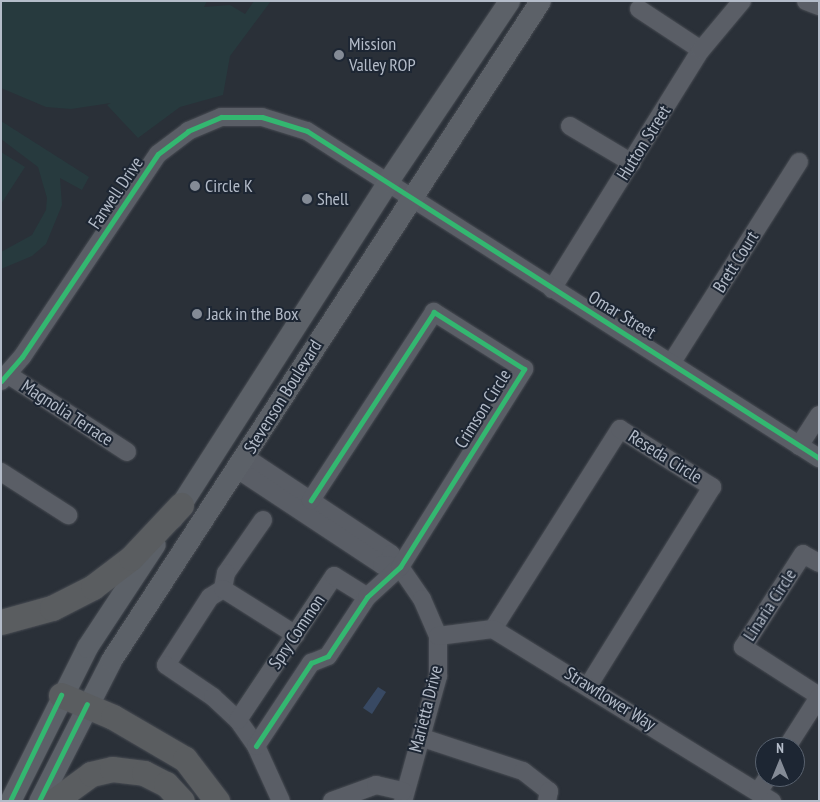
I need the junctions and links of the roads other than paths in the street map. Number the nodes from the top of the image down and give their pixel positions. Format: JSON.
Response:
{"nodes":[{"id":1,"x":509,"y":1,"type":"edge"},
{"id":2,"x":540,"y":1,"type":"edge"},
{"id":3,"x":742,"y":1,"type":"edge"},
{"id":4,"x":806,"y":1,"type":"edge"},
{"id":5,"x":819,"y":6,"type":"edge"},
{"id":6,"x":640,"y":9,"type":"dead end"},
{"id":7,"x":701,"y":50,"type":"junction"},
{"id":8,"x":570,"y":126,"type":"dead end"},
{"id":9,"x":799,"y":162,"type":"dead end"},
{"id":10,"x":632,"y":163,"type":"junction"},
{"id":11,"x":388,"y":181,"type":"junction"},
{"id":12,"x":411,"y":196,"type":"junction"},
{"id":13,"x":552,"y":289,"type":"junction"},
{"id":14,"x":672,"y":362,"type":"junction"},
{"id":15,"x":4,"y":377,"type":"edge"},
{"id":16,"x":819,"y":416,"type":"edge"},
{"id":17,"x":799,"y":446,"type":"junction"},
{"id":18,"x":127,"y":452,"type":"dead end"},
{"id":19,"x":819,"y":458,"type":"edge"},
{"id":20,"x":241,"y":463,"type":"junction"},
{"id":21,"x":1,"y":472,"type":"edge"},
{"id":22,"x":311,"y":500,"type":"junction"},
{"id":23,"x":181,"y":505,"type":"junction"},
{"id":24,"x":68,"y":515,"type":"dead end"},
{"id":25,"x":263,"y":520,"type":"dead end"},
{"id":26,"x":819,"y":564,"type":"edge"},
{"id":27,"x":400,"y":567,"type":"junction"},
{"id":28,"x":223,"y":589,"type":"junction"},
{"id":29,"x":366,"y":597,"type":"junction"},
{"id":30,"x":1,"y":622,"type":"edge"},
{"id":31,"x":493,"y":630,"type":"junction"},
{"id":32,"x":296,"y":635,"type":"junction"},
{"id":33,"x":438,"y":636,"type":"junction"},
{"id":34,"x":588,"y":686,"type":"junction"},
{"id":35,"x":61,"y":696,"type":"junction"},
{"id":36,"x":819,"y":696,"type":"edge"},
{"id":37,"x":87,"y":704,"type":"junction"},
{"id":38,"x":238,"y":720,"type":"junction"},
{"id":39,"x":793,"y":737,"type":"edge"},
{"id":40,"x":423,"y":738,"type":"junction"},
{"id":41,"x":256,"y":746,"type":"junction"},
{"id":42,"x":766,"y":790,"type":"edge"},
{"id":43,"x":403,"y":796,"type":"edge"},
{"id":44,"x":10,"y":801,"type":"edge"},
{"id":45,"x":39,"y":801,"type":"edge"},
{"id":46,"x":54,"y":801,"type":"edge"},
{"id":47,"x":182,"y":801,"type":"edge"},
{"id":48,"x":218,"y":801,"type":"edge"},
{"id":49,"x":282,"y":801,"type":"edge"},
{"id":50,"x":332,"y":801,"type":"edge"},
{"id":51,"x":546,"y":801,"type":"edge"}],
"edges":[{"from":1,"to":11,"type":"main road","name":"Stevenson Boulevard"},
{"from":2,"to":12,"type":"main road","name":"Stevenson Boulevard"},
{"from":3,"to":7,"type":"street","name":"Hutton Street"},
{"from":4,"to":5,"type":"street"},
{"from":6,"to":7,"type":"street"},
{"from":7,"to":10,"type":"street","name":"Hutton Street"},
{"from":8,"to":10,"type":"street"},
{"from":9,"to":14,"type":"street","name":"Brett Court"},
{"from":10,"to":13,"type":"street","name":"Hutton Street"},
{"from":11,"to":12,"type":"street","name":"Farwell Drive"},
{"from":11,"to":15,"type":"street","name":"Farwell Drive"},
{"from":11,"to":23,"type":"main road","name":"Stevenson Boulevard"},
{"from":12,"to":13,"type":"street","name":"Omar Street"},
{"from":12,"to":20,"type":"main road","name":"Stevenson Boulevard"},
{"from":13,"to":14,"type":"street","name":"Omar Street"},
{"from":14,"to":17,"type":"street","name":"Omar Street"},
{"from":15,"to":18,"type":"street","name":"Magnolia Terrace"},
{"from":16,"to":17,"type":"street"},
{"from":17,"to":19,"type":"street","name":"Omar Street"},
{"from":20,"to":22,"type":"street","name":"Marietta Drive"},
{"from":20,"to":27,"type":"street"},
{"from":20,"to":37,"type":"main road","name":"Stevenson Boulevard"},
{"from":21,"to":24,"type":"street"},
{"from":22,"to":27,"type":"street","name":"Marietta Drive"},
{"from":22,"to":27,"type":"street","name":"Crimson Circle"},
{"from":23,"to":30,"type":"highway"},
{"from":23,"to":35,"type":"main road","name":"Stevenson Boulevard"},
{"from":25,"to":28,"type":"street"},
{"from":26,"to":36,"type":"street","name":"Linaria Circle"},
{"from":27,"to":29,"type":"street","name":"Spry Common"},
{"from":27,"to":33,"type":"street","name":"Marietta Drive"},
{"from":28,"to":32,"type":"street"},
{"from":28,"to":38,"type":"street"},
{"from":29,"to":32,"type":"street","name":"Spry Common"},
{"from":29,"to":41,"type":"street","name":"Spry Common"},
{"from":31,"to":33,"type":"street"},
{"from":31,"to":34,"type":"street","name":"Strawflower Way"},
{"from":31,"to":34,"type":"street","name":"Reseda Circle"},
{"from":32,"to":38,"type":"street","name":"Spry Common"},
{"from":33,"to":40,"type":"street","name":"Marietta Drive"},
{"from":34,"to":42,"type":"street","name":"Strawflower Way"},
{"from":35,"to":37,"type":"highway"},
{"from":35,"to":44,"type":"main road","name":"Stevenson Boulevard"},
{"from":36,"to":39,"type":"street"},
{"from":37,"to":45,"type":"main road","name":"Stevenson Boulevard"},
{"from":37,"to":48,"type":"highway"},
{"from":38,"to":41,"type":"street"},
{"from":40,"to":43,"type":"street","name":"Marietta Drive"},
{"from":40,"to":51,"type":"street"},
{"from":41,"to":49,"type":"street"},
{"from":43,"to":50,"type":"street"},
{"from":46,"to":47,"type":"highway"}]}
